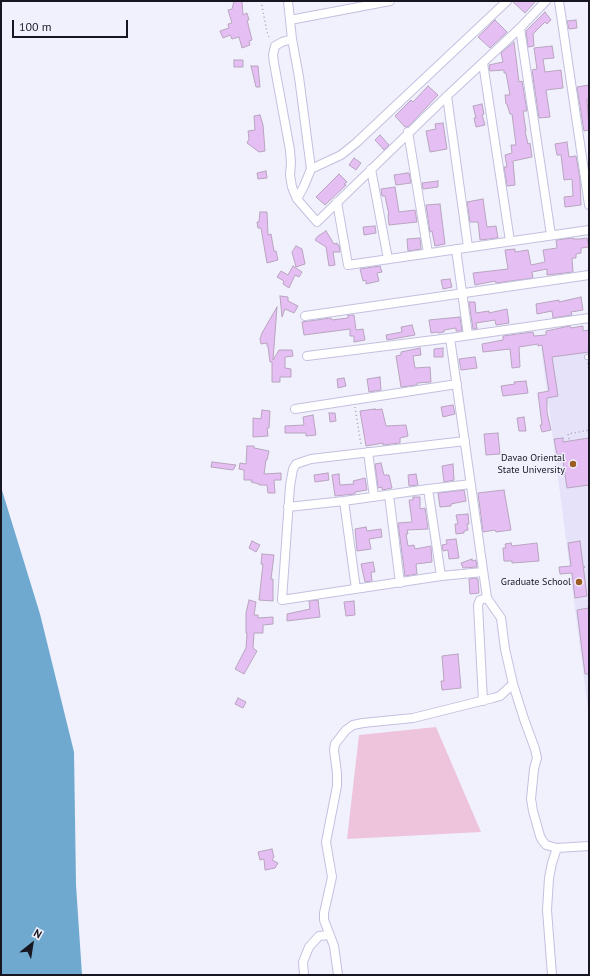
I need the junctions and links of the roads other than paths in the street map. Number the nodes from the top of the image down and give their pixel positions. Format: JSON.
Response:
{"nodes":[{"id":1,"x":288,"y":1,"type":"edge"},
{"id":2,"x":390,"y":1,"type":"edge"},
{"id":3,"x":507,"y":1,"type":"edge"},
{"id":4,"x":546,"y":1,"type":"edge"},
{"id":5,"x":559,"y":1,"type":"edge"},
{"id":6,"x":290,"y":20,"type":"junction"},
{"id":7,"x":520,"y":28,"type":"junction"},
{"id":8,"x":292,"y":39,"type":"junction"},
{"id":9,"x":483,"y":63,"type":"junction"},
{"id":10,"x":447,"y":96,"type":"junction"},
{"id":11,"x":408,"y":132,"type":"junction"},
{"id":12,"x":311,"y":169,"type":"junction"},
{"id":13,"x":371,"y":169,"type":"junction"},
{"id":14,"x":297,"y":199,"type":"junction"},
{"id":15,"x":337,"y":202,"type":"junction"},
{"id":16,"x":589,"y":205,"type":"edge"},
{"id":17,"x":589,"y":230,"type":"edge"},
{"id":18,"x":551,"y":235,"type":"junction"},
{"id":19,"x":510,"y":241,"type":"junction"},
{"id":20,"x":468,"y":247,"type":"junction"},
{"id":21,"x":456,"y":249,"type":"junction"},
{"id":22,"x":428,"y":253,"type":"junction"},
{"id":23,"x":388,"y":259,"type":"junction"},
{"id":24,"x":589,"y":275,"type":"edge"},
{"id":25,"x":462,"y":294,"type":"junction"},
{"id":26,"x":305,"y":316,"type":"dead end"},
{"id":27,"x":589,"y":318,"type":"edge"},
{"id":28,"x":468,"y":336,"type":"junction"},
{"id":29,"x":450,"y":338,"type":"junction"},
{"id":30,"x":306,"y":356,"type":"dead end"},
{"id":31,"x":457,"y":384,"type":"junction"},
{"id":32,"x":295,"y":409,"type":"dead end"},
{"id":33,"x":465,"y":441,"type":"junction"},
{"id":34,"x":365,"y":452,"type":"junction"},
{"id":35,"x":471,"y":484,"type":"junction"},
{"id":36,"x":428,"y":489,"type":"junction"},
{"id":37,"x":389,"y":495,"type":"junction"},
{"id":38,"x":374,"y":497,"type":"junction"},
{"id":39,"x":344,"y":501,"type":"junction"},
{"id":40,"x":288,"y":507,"type":"junction"},
{"id":41,"x":483,"y":572,"type":"junction"},
{"id":42,"x":442,"y":576,"type":"junction"},
{"id":43,"x":400,"y":583,"type":"junction"},
{"id":44,"x":356,"y":589,"type":"junction"},
{"id":45,"x":486,"y":598,"type":"junction"},
{"id":46,"x":513,"y":684,"type":"junction"},
{"id":47,"x":483,"y":701,"type":"junction"},
{"id":48,"x":589,"y":846,"type":"edge"},
{"id":49,"x":557,"y":848,"type":"junction"},
{"id":50,"x":324,"y":920,"type":"junction"},
{"id":51,"x":329,"y":934,"type":"junction"},
{"id":52,"x":319,"y":936,"type":"junction"},
{"id":53,"x":304,"y":975,"type":"edge"},
{"id":54,"x":338,"y":975,"type":"edge"},
{"id":55,"x":552,"y":975,"type":"edge"}],
"edges":[{"from":1,"to":6,"type":"street"},
{"from":2,"to":6,"type":"street"},
{"from":3,"to":12,"type":"street"},
{"from":4,"to":7,"type":"street"},
{"from":5,"to":16,"type":"street"},
{"from":6,"to":8,"type":"street"},
{"from":7,"to":9,"type":"street"},
{"from":7,"to":18,"type":"street"},
{"from":8,"to":12,"type":"street"},
{"from":8,"to":14,"type":"street"},
{"from":9,"to":10,"type":"street"},
{"from":9,"to":19,"type":"street"},
{"from":10,"to":11,"type":"street"},
{"from":10,"to":20,"type":"street"},
{"from":11,"to":13,"type":"street"},
{"from":11,"to":22,"type":"street"},
{"from":12,"to":14,"type":"street"},
{"from":13,"to":15,"type":"street"},
{"from":13,"to":23,"type":"street"},
{"from":14,"to":15,"type":"street"},
{"from":15,"to":23,"type":"street"},
{"from":17,"to":18,"type":"street"},
{"from":18,"to":19,"type":"street"},
{"from":19,"to":20,"type":"street"},
{"from":20,"to":21,"type":"street"},
{"from":21,"to":22,"type":"street"},
{"from":21,"to":25,"type":"street"},
{"from":22,"to":23,"type":"street"},
{"from":24,"to":25,"type":"street"},
{"from":25,"to":26,"type":"street"},
{"from":25,"to":28,"type":"street"},
{"from":27,"to":28,"type":"street"},
{"from":28,"to":29,"type":"street"},
{"from":29,"to":30,"type":"street"},
{"from":29,"to":31,"type":"street"},
{"from":31,"to":32,"type":"street"},
{"from":31,"to":33,"type":"street"},
{"from":33,"to":34,"type":"street"},
{"from":33,"to":35,"type":"street"},
{"from":34,"to":38,"type":"street"},
{"from":34,"to":40,"type":"street"},
{"from":35,"to":36,"type":"street"},
{"from":35,"to":41,"type":"street"},
{"from":36,"to":37,"type":"street"},
{"from":36,"to":42,"type":"street"},
{"from":37,"to":38,"type":"street"},
{"from":37,"to":43,"type":"street"},
{"from":38,"to":39,"type":"street"},
{"from":39,"to":40,"type":"street"},
{"from":39,"to":44,"type":"street"},
{"from":40,"to":44,"type":"street"},
{"from":41,"to":42,"type":"street"},
{"from":41,"to":45,"type":"street"},
{"from":42,"to":43,"type":"street"},
{"from":43,"to":44,"type":"street"},
{"from":45,"to":46,"type":"street"},
{"from":45,"to":47,"type":"street"},
{"from":46,"to":47,"type":"street"},
{"from":46,"to":49,"type":"street"},
{"from":47,"to":50,"type":"street"},
{"from":48,"to":49,"type":"street"},
{"from":49,"to":55,"type":"street"},
{"from":50,"to":51,"type":"street"},
{"from":50,"to":52,"type":"street"},
{"from":51,"to":52,"type":"street"},
{"from":51,"to":54,"type":"street"},
{"from":52,"to":53,"type":"street"}]}
